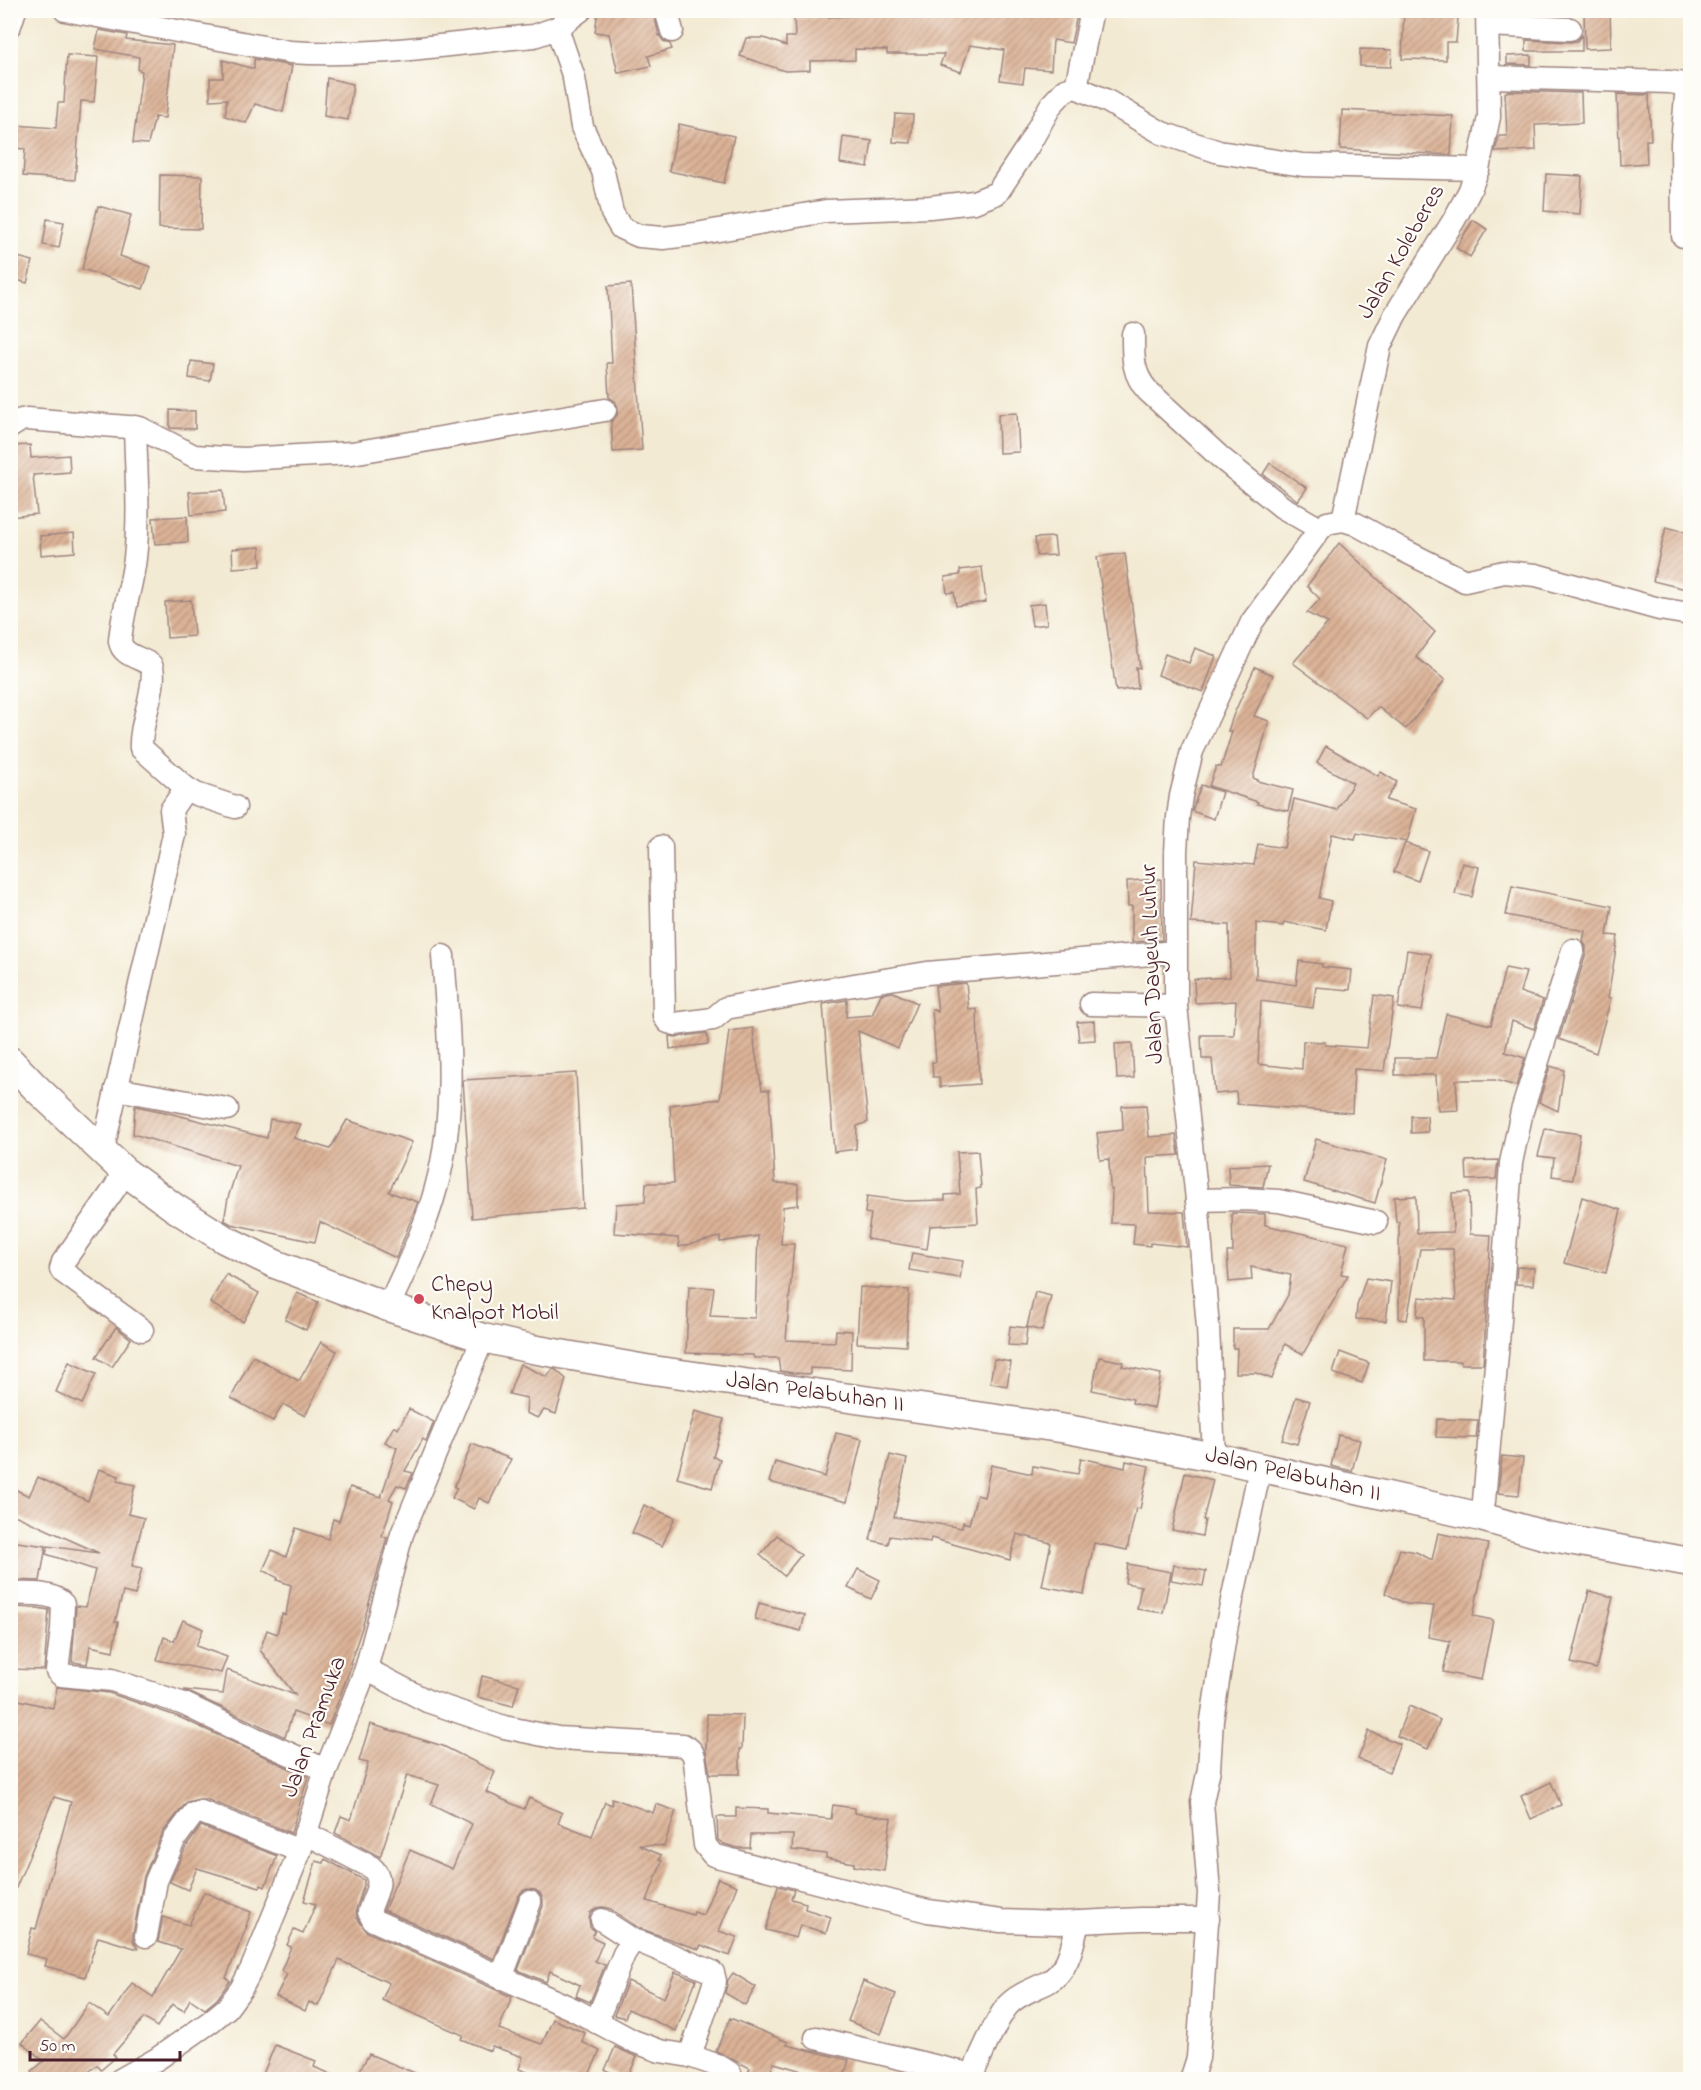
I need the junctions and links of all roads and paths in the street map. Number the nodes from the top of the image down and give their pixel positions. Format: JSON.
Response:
{"nodes":[{"id":1,"x":15,"y":10,"type":"edge"},
{"id":2,"x":65,"y":10,"type":"edge"},
{"id":3,"x":581,"y":10,"type":"edge"},
{"id":4,"x":1092,"y":10,"type":"edge"},
{"id":5,"x":1488,"y":18,"type":"edge"},
{"id":6,"x":10,"y":25,"type":"edge"},
{"id":7,"x":1570,"y":29,"type":"dead end"},
{"id":8,"x":547,"y":31,"type":"junction"},
{"id":9,"x":1490,"y":77,"type":"junction"},
{"id":10,"x":1689,"y":84,"type":"edge"},
{"id":11,"x":1076,"y":87,"type":"junction"},
{"id":12,"x":1478,"y":169,"type":"junction"},
{"id":13,"x":1683,"y":236,"type":"dead end"},
{"id":14,"x":1133,"y":334,"type":"dead end"},
{"id":15,"x":605,"y":410,"type":"dead end"},
{"id":16,"x":10,"y":427,"type":"edge"},
{"id":17,"x":135,"y":427,"type":"junction"},
{"id":18,"x":1343,"y":520,"type":"junction"},
{"id":19,"x":1320,"y":529,"type":"junction"},
{"id":20,"x":1690,"y":614,"type":"edge"},
{"id":21,"x":186,"y":788,"type":"junction"},
{"id":22,"x":235,"y":807,"type":"dead end"},
{"id":23,"x":661,"y":847,"type":"dead end"},
{"id":24,"x":1573,"y":950,"type":"dead end"},
{"id":25,"x":1175,"y":952,"type":"junction"},
{"id":26,"x":443,"y":956,"type":"dead end"},
{"id":27,"x":1091,"y":1004,"type":"dead end"},
{"id":28,"x":1176,"y":1006,"type":"junction"},
{"id":29,"x":10,"y":1061,"type":"edge"},
{"id":30,"x":116,"y":1089,"type":"junction"},
{"id":31,"x":227,"y":1109,"type":"dead end"},
{"id":32,"x":103,"y":1149,"type":"junction"},
{"id":33,"x":124,"y":1171,"type":"junction"},
{"id":34,"x":1197,"y":1200,"type":"junction"},
{"id":35,"x":1376,"y":1222,"type":"dead end"},
{"id":36,"x":388,"y":1307,"type":"junction"},
{"id":37,"x":142,"y":1330,"type":"dead end"},
{"id":38,"x":483,"y":1338,"type":"junction"},
{"id":39,"x":1214,"y":1457,"type":"junction"},
{"id":40,"x":1260,"y":1468,"type":"junction"},
{"id":41,"x":1481,"y":1517,"type":"junction"},
{"id":42,"x":1690,"y":1562,"type":"edge"},
{"id":43,"x":10,"y":1594,"type":"edge"},
{"id":44,"x":366,"y":1669,"type":"junction"},
{"id":45,"x":326,"y":1770,"type":"junction"},
{"id":46,"x":302,"y":1842,"type":"junction"},
{"id":47,"x":530,"y":1902,"type":"dead end"},
{"id":48,"x":1208,"y":1919,"type":"junction"},
{"id":49,"x":602,"y":1920,"type":"dead end"},
{"id":50,"x":1078,"y":1922,"type":"junction"},
{"id":51,"x":146,"y":1936,"type":"dead end"},
{"id":52,"x":633,"y":1940,"type":"junction"},
{"id":53,"x":501,"y":1978,"type":"junction"},
{"id":54,"x":596,"y":2022,"type":"junction"},
{"id":55,"x":816,"y":2038,"type":"dead end"},
{"id":56,"x":690,"y":2056,"type":"junction"},
{"id":57,"x":972,"y":2077,"type":"edge"},
{"id":58,"x":120,"y":2079,"type":"edge"},
{"id":59,"x":732,"y":2079,"type":"edge"},
{"id":60,"x":1191,"y":2079,"type":"edge"}],
"edges":[{"from":1,"to":6,"type":"street"},
{"from":2,"to":8,"type":"street"},
{"from":3,"to":8,"type":"street"},
{"from":4,"to":11,"type":"street"},
{"from":5,"to":7,"type":"street"},
{"from":5,"to":9,"type":"street","name":"Jalan Koleberes"},
{"from":8,"to":11,"type":"street"},
{"from":9,"to":10,"type":"street"},
{"from":9,"to":12,"type":"street","name":"Jalan Koleberes"},
{"from":10,"to":13,"type":"street"},
{"from":11,"to":12,"type":"street"},
{"from":12,"to":18,"type":"street","name":"Jalan Koleberes"},
{"from":14,"to":19,"type":"street"},
{"from":15,"to":17,"type":"street"},
{"from":16,"to":17,"type":"street"},
{"from":17,"to":21,"type":"street"},
{"from":18,"to":19,"type":"street"},
{"from":18,"to":20,"type":"street"},
{"from":19,"to":25,"type":"street","name":"Jalan Dayeuh Luhur"},
{"from":21,"to":22,"type":"street"},
{"from":21,"to":30,"type":"street"},
{"from":23,"to":25,"type":"street"},
{"from":24,"to":41,"type":"street"},
{"from":25,"to":28,"type":"street","name":"Jalan Dayeuh Luhur"},
{"from":26,"to":36,"type":"street"},
{"from":27,"to":28,"type":"street"},
{"from":28,"to":34,"type":"street","name":"Jalan Dayeuh Luhur"},
{"from":29,"to":32,"type":"main road","name":"Jalan Pelabuhan II"},
{"from":30,"to":31,"type":"street"},
{"from":30,"to":32,"type":"street"},
{"from":32,"to":33,"type":"main road","name":"Jalan Pelabuhan II"},
{"from":33,"to":36,"type":"main road","name":"Jalan Pelabuhan II"},
{"from":33,"to":37,"type":"street"},
{"from":34,"to":35,"type":"street"},
{"from":34,"to":39,"type":"street","name":"Jalan Dayeuh Luhur"},
{"from":36,"to":38,"type":"main road","name":"Jalan Pelabuhan II"},
{"from":38,"to":39,"type":"main road","name":"Jalan Pelabuhan II"},
{"from":38,"to":44,"type":"street","name":"Jalan Pramuka"},
{"from":39,"to":40,"type":"main road","name":"Jalan Pelabuhan II"},
{"from":40,"to":41,"type":"main road","name":"Jalan Pelabuhan II"},
{"from":40,"to":48,"type":"street"},
{"from":41,"to":42,"type":"main road","name":"Jalan Pelabuhan II"},
{"from":43,"to":45,"type":"street"},
{"from":44,"to":45,"type":"street","name":"Jalan Pramuka"},
{"from":44,"to":50,"type":"street"},
{"from":45,"to":46,"type":"street","name":"Jalan Pramuka"},
{"from":46,"to":51,"type":"street"},
{"from":46,"to":53,"type":"street"},
{"from":46,"to":58,"type":"street","name":"Jalan Pramuka"},
{"from":47,"to":53,"type":"street"},
{"from":48,"to":50,"type":"street"},
{"from":48,"to":60,"type":"street"},
{"from":49,"to":52,"type":"street"},
{"from":50,"to":57,"type":"street"},
{"from":52,"to":54,"type":"street"},
{"from":52,"to":56,"type":"street"},
{"from":53,"to":54,"type":"street"},
{"from":54,"to":56,"type":"street"},
{"from":55,"to":57,"type":"street"},
{"from":56,"to":59,"type":"street"}]}
